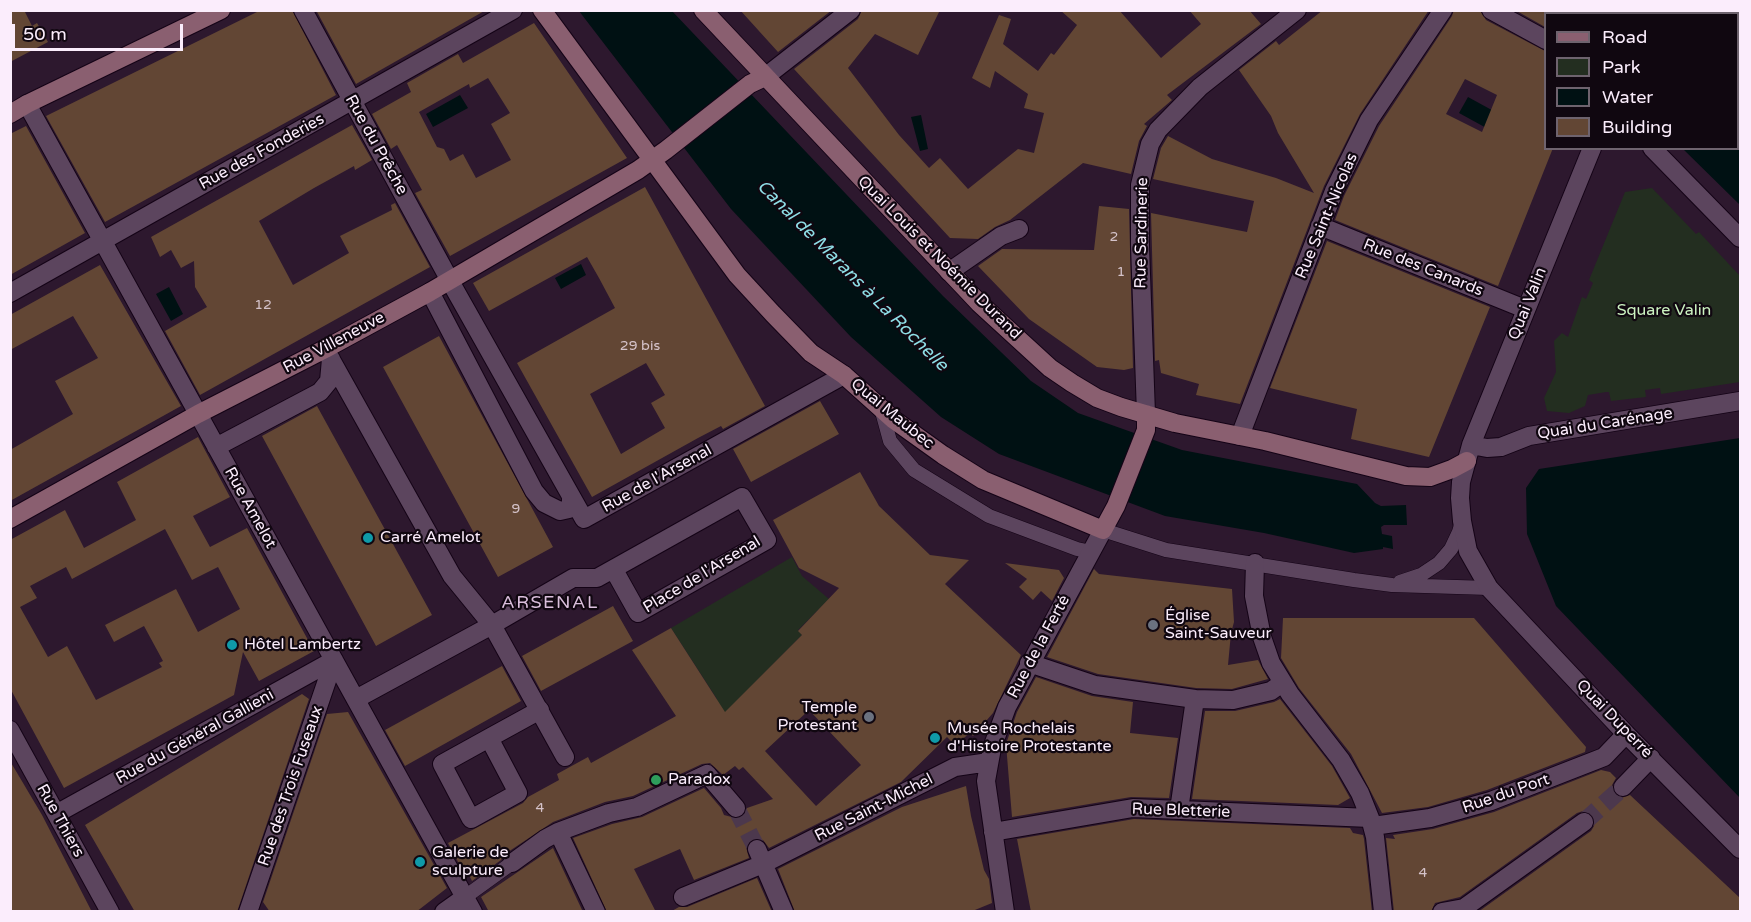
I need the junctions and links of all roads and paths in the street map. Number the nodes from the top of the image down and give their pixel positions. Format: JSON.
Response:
{"nodes":[{"id":1,"x":221,"y":10,"type":"edge"},
{"id":2,"x":303,"y":10,"type":"edge"},
{"id":3,"x":513,"y":10,"type":"edge"},
{"id":4,"x":542,"y":10,"type":"edge"},
{"id":5,"x":703,"y":10,"type":"edge"},
{"id":6,"x":850,"y":10,"type":"edge"},
{"id":7,"x":1443,"y":10,"type":"edge"},
{"id":8,"x":1491,"y":10,"type":"edge"},
{"id":9,"x":1295,"y":11,"type":"edge"},
{"id":10,"x":1544,"y":39,"type":"edge"},
{"id":11,"x":758,"y":81,"type":"junction"},
{"id":12,"x":352,"y":101,"type":"junction"},
{"id":13,"x":27,"y":105,"type":"junction"},
{"id":14,"x":10,"y":114,"type":"edge"},
{"id":15,"x":1591,"y":150,"type":"edge"},
{"id":16,"x":1655,"y":150,"type":"edge"},
{"id":17,"x":653,"y":160,"type":"junction"},
{"id":18,"x":1320,"y":226,"type":"junction"},
{"id":19,"x":1019,"y":229,"type":"dead end"},
{"id":20,"x":1740,"y":238,"type":"edge"},
{"id":21,"x":103,"y":241,"type":"junction"},
{"id":22,"x":949,"y":272,"type":"junction"},
{"id":23,"x":450,"y":280,"type":"junction"},
{"id":24,"x":430,"y":292,"type":"junction"},
{"id":25,"x":10,"y":293,"type":"edge"},
{"id":26,"x":1526,"y":309,"type":"junction"},
{"id":27,"x":328,"y":354,"type":"junction"},
{"id":28,"x":844,"y":375,"type":"junction"},
{"id":29,"x":1740,"y":401,"type":"edge"},
{"id":30,"x":881,"y":408,"type":"junction"},
{"id":31,"x":198,"y":414,"type":"junction"},
{"id":32,"x":1146,"y":422,"type":"junction"},
{"id":33,"x":1240,"y":436,"type":"junction"},
{"id":34,"x":216,"y":447,"type":"junction"},
{"id":35,"x":1469,"y":453,"type":"junction"},
{"id":36,"x":571,"y":497,"type":"junction"},
{"id":37,"x":10,"y":519,"type":"edge"},
{"id":38,"x":1462,"y":521,"type":"junction"},
{"id":39,"x":1103,"y":530,"type":"junction"},
{"id":40,"x":1091,"y":552,"type":"junction"},
{"id":41,"x":1255,"y":563,"type":"junction"},
{"id":42,"x":614,"y":570,"type":"junction"},
{"id":43,"x":1392,"y":585,"type":"junction"},
{"id":44,"x":1488,"y":588,"type":"junction"},
{"id":45,"x":492,"y":625,"type":"junction"},
{"id":46,"x":334,"y":660,"type":"junction"},
{"id":47,"x":1029,"y":663,"type":"junction"},
{"id":48,"x":1282,"y":683,"type":"junction"},
{"id":49,"x":356,"y":699,"type":"junction"},
{"id":50,"x":1195,"y":699,"type":"junction"},
{"id":51,"x":540,"y":710,"type":"junction"},
{"id":52,"x":10,"y":730,"type":"edge"},
{"id":53,"x":1626,"y":734,"type":"junction"},
{"id":54,"x":489,"y":738,"type":"junction"},
{"id":55,"x":565,"y":757,"type":"dead end"},
{"id":56,"x":1651,"y":758,"type":"junction"},
{"id":57,"x":989,"y":762,"type":"junction"},
{"id":58,"x":1623,"y":787,"type":"tunnel mouth"},
{"id":59,"x":736,"y":808,"type":"tunnel mouth"},
{"id":60,"x":1179,"y":810,"type":"junction"},
{"id":61,"x":56,"y":814,"type":"junction"},
{"id":62,"x":1371,"y":822,"type":"junction"},
{"id":63,"x":1584,"y":822,"type":"tunnel mouth"},
{"id":64,"x":558,"y":832,"type":"junction"},
{"id":65,"x":993,"y":832,"type":"junction"},
{"id":66,"x":1740,"y":849,"type":"edge"},
{"id":67,"x":760,"y":857,"type":"junction"},
{"id":68,"x":512,"y":863,"type":"joint"},
{"id":69,"x":683,"y":897,"type":"dead end"},
{"id":70,"x":469,"y":904,"type":"edge"},
{"id":71,"x":110,"y":912,"type":"edge"},
{"id":72,"x":248,"y":912,"type":"edge"},
{"id":73,"x":444,"y":912,"type":"edge"},
{"id":74,"x":596,"y":912,"type":"edge"},
{"id":75,"x":784,"y":912,"type":"edge"},
{"id":76,"x":1005,"y":912,"type":"edge"},
{"id":77,"x":1383,"y":912,"type":"edge"},
{"id":78,"x":1442,"y":912,"type":"edge"}],
"edges":[{"from":1,"to":13,"type":"main road"},
{"from":2,"to":12,"type":"street","name":"Rue du Prêche"},
{"from":3,"to":12,"type":"street","name":"Rue des Fonderies"},
{"from":4,"to":17,"type":"main road","name":"Quai Maubec"},
{"from":5,"to":11,"type":"main road","name":"Quai Louis et Noémie Durand"},
{"from":6,"to":11,"type":"street"},
{"from":7,"to":18,"type":"street","name":"Rue Saint-Nicolas"},
{"from":8,"to":10,"type":"street"},
{"from":9,"to":32,"type":"street","name":"Rue Sardinerie"},
{"from":11,"to":17,"type":"main road","name":"Rue Villeneuve"},
{"from":11,"to":22,"type":"main road","name":"Quai Louis et Noémie Durand"},
{"from":12,"to":21,"type":"street","name":"Rue des Fonderies"},
{"from":12,"to":23,"type":"street","name":"Rue du Prêche"},
{"from":13,"to":14,"type":"main road"},
{"from":13,"to":21,"type":"street","name":"Rue Amelot"},
{"from":15,"to":26,"type":"street","name":"Quai Valin"},
{"from":16,"to":20,"type":"street"},
{"from":17,"to":23,"type":"main road","name":"Rue Villeneuve"},
{"from":17,"to":28,"type":"main road","name":"Quai Maubec"},
{"from":18,"to":26,"type":"street","name":"Rue des Canards"},
{"from":18,"to":33,"type":"street","name":"Rue Saint-Nicolas"},
{"from":19,"to":22,"type":"street"},
{"from":21,"to":25,"type":"street","name":"Rue des Fonderies"},
{"from":21,"to":31,"type":"street","name":"Rue Amelot"},
{"from":22,"to":32,"type":"main road","name":"Quai Louis et Noémie Durand"},
{"from":23,"to":24,"type":"main road","name":"Rue Villeneuve"},
{"from":23,"to":36,"type":"street","name":"Rue de l'Arsenal"},
{"from":24,"to":27,"type":"main road","name":"Rue Villeneuve"},
{"from":24,"to":36,"type":"street"},
{"from":26,"to":35,"type":"street","name":"Quai Valin"},
{"from":27,"to":31,"type":"main road","name":"Rue Villeneuve"},
{"from":27,"to":34,"type":"street"},
{"from":27,"to":45,"type":"street"},
{"from":28,"to":30,"type":"main road","name":"Quai Maubec"},
{"from":28,"to":36,"type":"street","name":"Rue de l'Arsenal"},
{"from":29,"to":35,"type":"street","name":"Quai du Carénage"},
{"from":30,"to":39,"type":"main road","name":"Quai Maubec"},
{"from":30,"to":40,"type":"lane"},
{"from":31,"to":34,"type":"street","name":"Rue Amelot"},
{"from":31,"to":37,"type":"main road","name":"Rue Villeneuve"},
{"from":32,"to":33,"type":"main road","name":"Quai Louis et Noémie Durand"},
{"from":32,"to":39,"type":"main road"},
{"from":33,"to":35,"type":"main road","name":"Quai Louis et Noémie Durand"},
{"from":34,"to":46,"type":"street","name":"Rue Amelot"},
{"from":35,"to":38,"type":"street","name":"Quai Valin"},
{"from":38,"to":43,"type":"lane","name":"Quai Maubec"},
{"from":38,"to":44,"type":"street","name":"Quai Duperré"},
{"from":39,"to":40,"type":"street","name":"Rue de la Ferté"},
{"from":39,"to":41,"type":"lane","name":"Quai Maubec"},
{"from":40,"to":47,"type":"street","name":"Rue de la Ferté"},
{"from":41,"to":43,"type":"lane","name":"Quai Maubec"},
{"from":41,"to":48,"type":"street"},
{"from":42,"to":42,"type":"street","name":"Place de l'Arsenal"},
{"from":42,"to":45,"type":"street"},
{"from":43,"to":44,"type":"lane","name":"Quai Maubec"},
{"from":44,"to":53,"type":"street","name":"Quai Duperré"},
{"from":45,"to":49,"type":"street"},
{"from":45,"to":51,"type":"street"},
{"from":46,"to":49,"type":"street","name":"Rue Amelot"},
{"from":46,"to":61,"type":"street","name":"Rue du Général Gallieni"},
{"from":46,"to":72,"type":"street","name":"Rue des Trois Fuseaux"},
{"from":47,"to":50,"type":"street"},
{"from":47,"to":57,"type":"street","name":"Rue de la Ferté"},
{"from":48,"to":50,"type":"street"},
{"from":48,"to":62,"type":"street"},
{"from":49,"to":70,"type":"street","name":"Rue Amelot"},
{"from":50,"to":60,"type":"street"},
{"from":51,"to":54,"type":"street"},
{"from":51,"to":55,"type":"street"},
{"from":52,"to":61,"type":"street","name":"Rue Thiers"},
{"from":53,"to":56,"type":"street","name":"Quai Duperré"},
{"from":53,"to":62,"type":"street","name":"Rue du Port"},
{"from":54,"to":54,"type":"street"},
{"from":56,"to":58,"type":"street"},
{"from":56,"to":66,"type":"street","name":"Quai Duperré"},
{"from":57,"to":65,"type":"street","name":"Rue de la Ferté"},
{"from":57,"to":67,"type":"street","name":"Rue Saint-Michel"},
{"from":59,"to":64,"type":"street"},
{"from":60,"to":62,"type":"street","name":"Rue Bletterie"},
{"from":60,"to":65,"type":"street","name":"Rue Bletterie"},
{"from":61,"to":71,"type":"street","name":"Rue Thiers"},
{"from":62,"to":77,"type":"street"},
{"from":63,"to":78,"type":"street"},
{"from":64,"to":68,"type":"street"},
{"from":64,"to":74,"type":"street"},
{"from":65,"to":76,"type":"street","name":"Rue de la Ferté"},
{"from":67,"to":69,"type":"street","name":"Rue Saint-Michel"},
{"from":67,"to":75,"type":"street"},
{"from":68,"to":70,"type":"lane"},
{"from":70,"to":73,"type":"street"}]}
